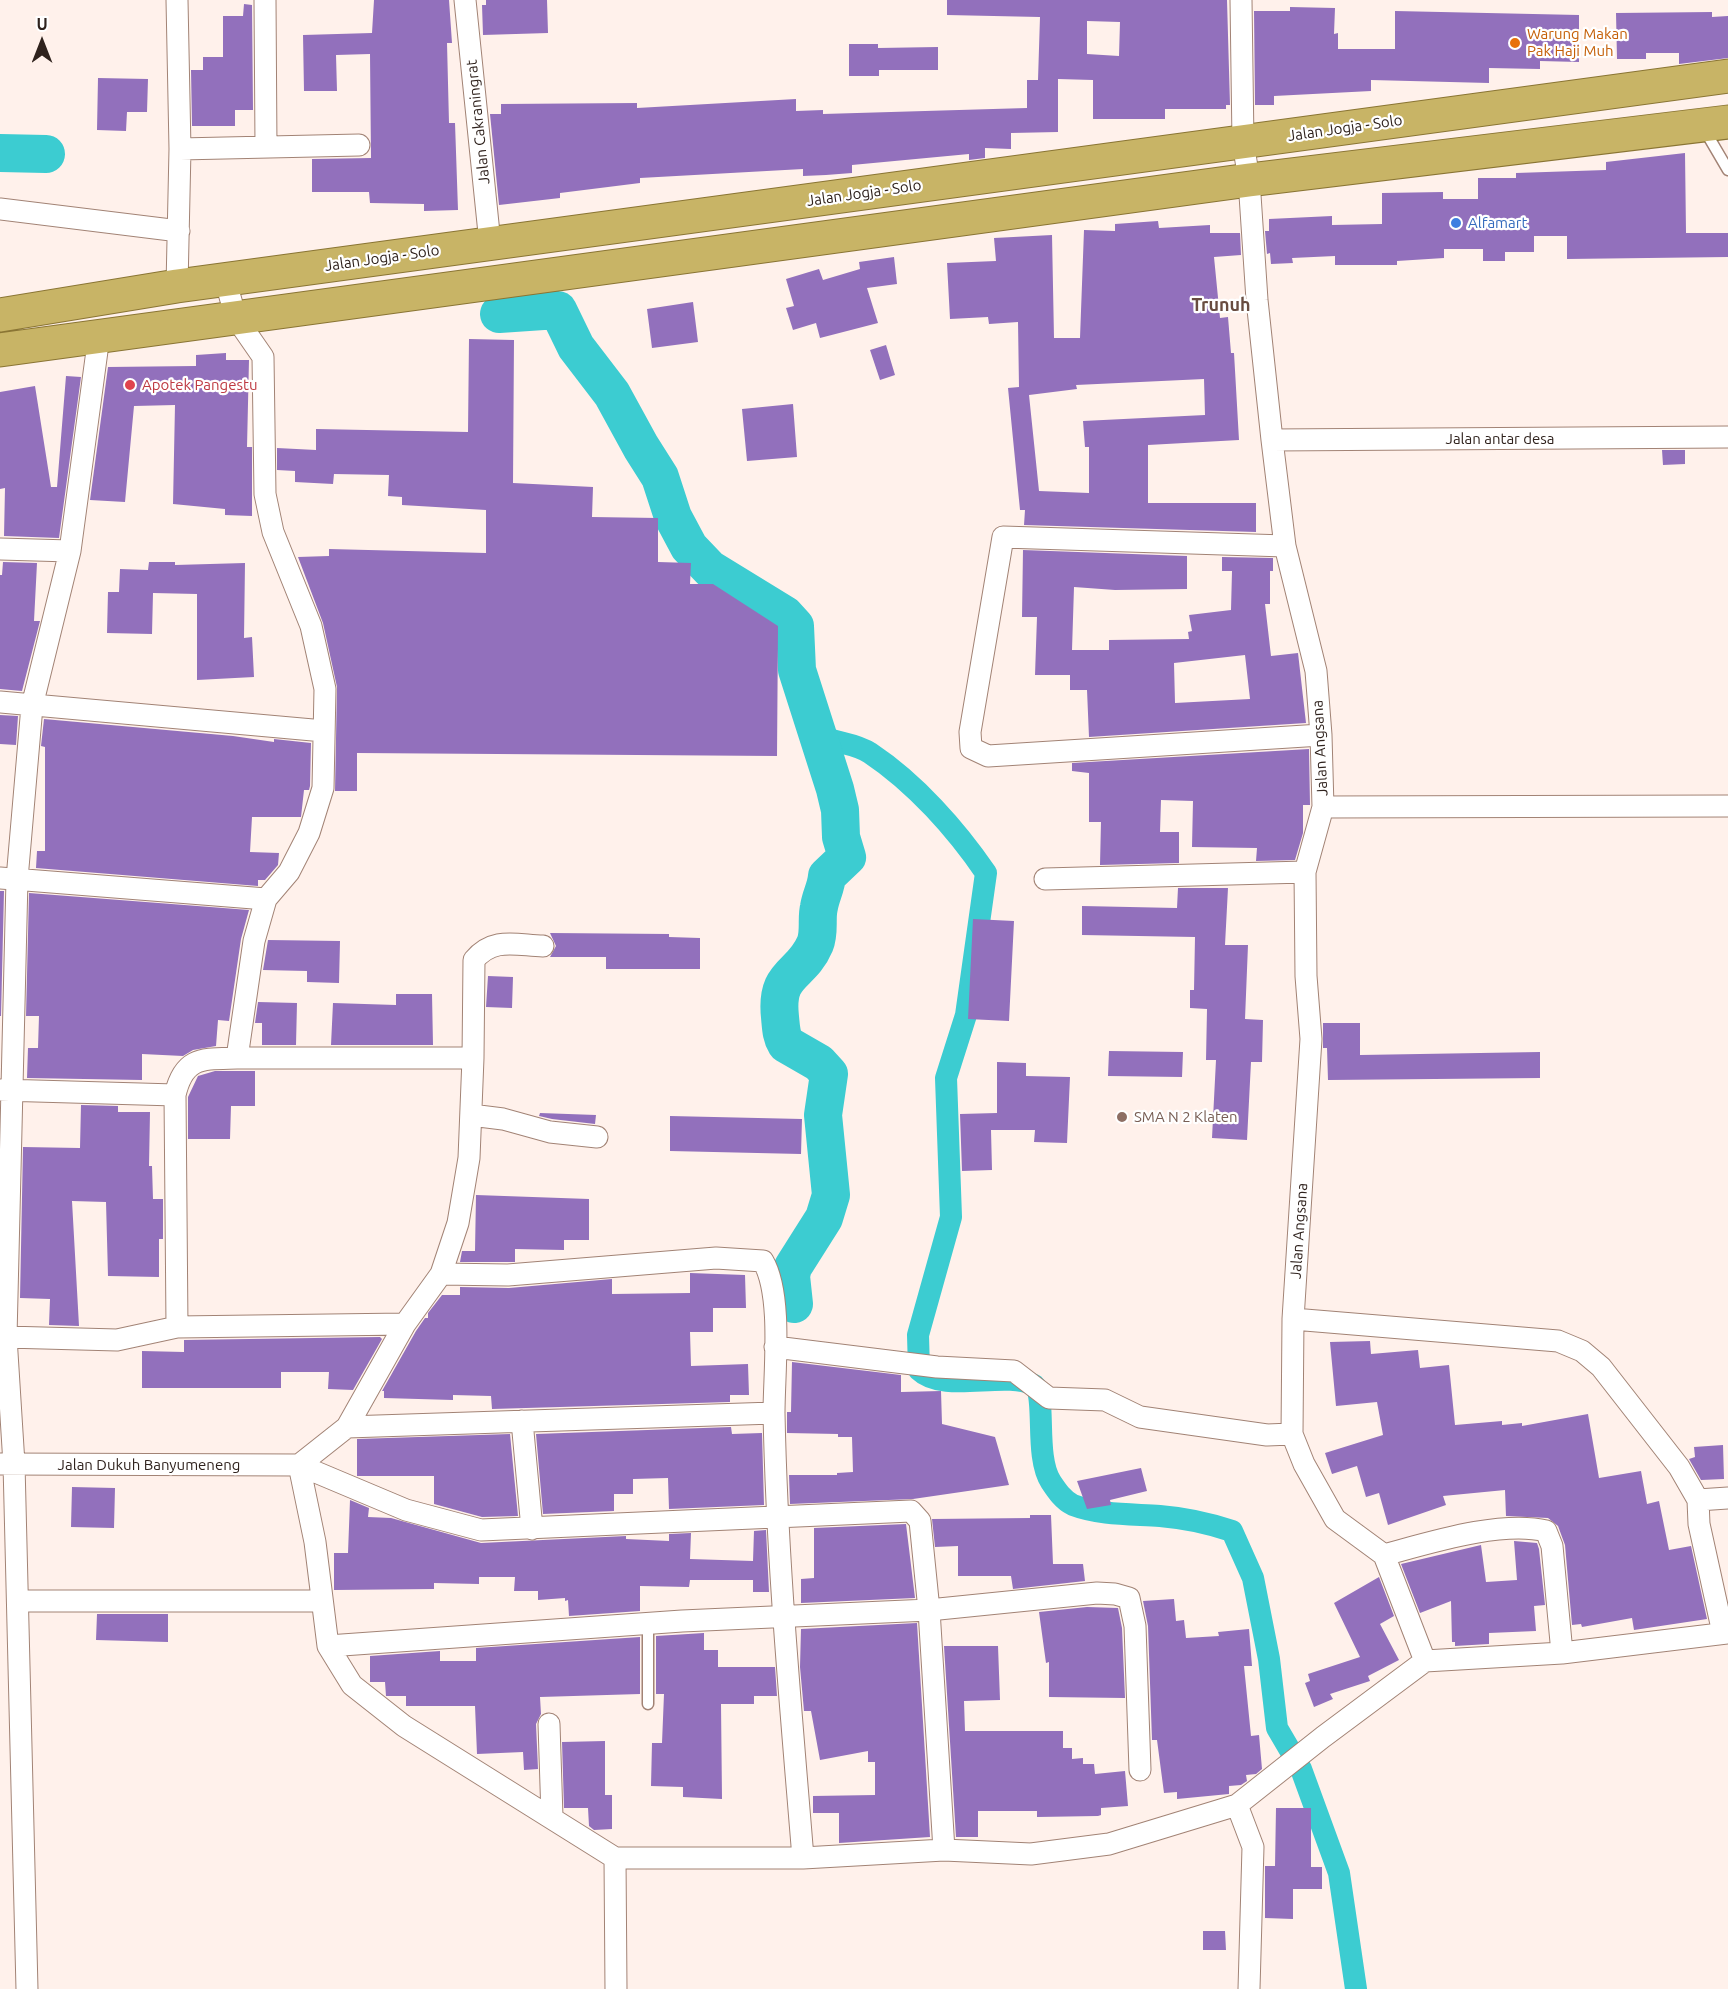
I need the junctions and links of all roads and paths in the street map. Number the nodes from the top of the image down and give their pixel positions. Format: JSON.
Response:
{"nodes":[{"id":1,"x":177,"y":0,"type":"edge"},
{"id":2,"x":265,"y":0,"type":"edge"},
{"id":3,"x":465,"y":0,"type":"edge"},
{"id":4,"x":1241,"y":0,"type":"edge"},
{"id":5,"x":1728,"y":76,"type":"edge"},
{"id":6,"x":1715,"y":123,"type":"edge"},
{"id":7,"x":1243,"y":142,"type":"junction"},
{"id":8,"x":359,"y":145,"type":"dead end"},
{"id":9,"x":266,"y":147,"type":"junction"},
{"id":10,"x":180,"y":149,"type":"junction"},
{"id":11,"x":1728,"y":170,"type":"edge"},
{"id":12,"x":1249,"y":180,"type":"junction"},
{"id":13,"x":0,"y":209,"type":"edge"},
{"id":14,"x":179,"y":231,"type":"junction"},
{"id":15,"x":490,"y":243,"type":"junction"},
{"id":16,"x":225,"y":279,"type":"junction"},
{"id":17,"x":177,"y":286,"type":"junction"},
{"id":18,"x":0,"y":315,"type":"edge"},
{"id":19,"x":236,"y":318,"type":"junction"},
{"id":20,"x":99,"y":336,"type":"junction"},
{"id":21,"x":0,"y":350,"type":"edge"},
{"id":22,"x":1728,"y":437,"type":"edge"},
{"id":23,"x":1272,"y":440,"type":"junction"},
{"id":24,"x":1285,"y":546,"type":"junction"},
{"id":25,"x":0,"y":549,"type":"edge"},
{"id":26,"x":70,"y":550,"type":"junction"},
{"id":27,"x":0,"y":702,"type":"edge"},
{"id":28,"x":32,"y":706,"type":"junction"},
{"id":29,"x":324,"y":731,"type":"junction"},
{"id":30,"x":1321,"y":735,"type":"junction"},
{"id":31,"x":1728,"y":806,"type":"edge"},
{"id":32,"x":1323,"y":807,"type":"junction"},
{"id":33,"x":1305,"y":872,"type":"junction"},
{"id":34,"x":8,"y":878,"type":"edge"},
{"id":35,"x":1045,"y":879,"type":"dead end"},
{"id":36,"x":266,"y":900,"type":"junction"},
{"id":37,"x":543,"y":946,"type":"dead end"},
{"id":38,"x":237,"y":1058,"type":"junction"},
{"id":39,"x":473,"y":1058,"type":"junction"},
{"id":40,"x":6,"y":1090,"type":"edge"},
{"id":41,"x":175,"y":1095,"type":"junction"},
{"id":42,"x":471,"y":1115,"type":"junction"},
{"id":43,"x":597,"y":1137,"type":"dead end"},
{"id":44,"x":441,"y":1274,"type":"junction"},
{"id":45,"x":1293,"y":1319,"type":"junction"},
{"id":46,"x":405,"y":1324,"type":"junction"},
{"id":47,"x":177,"y":1327,"type":"junction"},
{"id":48,"x":3,"y":1334,"type":"edge"},
{"id":49,"x":776,"y":1347,"type":"junction"},
{"id":50,"x":774,"y":1413,"type":"junction"},
{"id":51,"x":522,"y":1421,"type":"junction"},
{"id":52,"x":347,"y":1427,"type":"junction"},
{"id":53,"x":1292,"y":1434,"type":"junction"},
{"id":54,"x":7,"y":1464,"type":"edge"},
{"id":55,"x":299,"y":1465,"type":"junction"},
{"id":56,"x":1728,"y":1498,"type":"edge"},
{"id":57,"x":1698,"y":1500,"type":"junction"},
{"id":58,"x":780,"y":1518,"type":"junction"},
{"id":59,"x":532,"y":1529,"type":"junction"},
{"id":60,"x":1384,"y":1555,"type":"junction"},
{"id":61,"x":18,"y":1601,"type":"junction"},
{"id":62,"x":322,"y":1601,"type":"junction"},
{"id":63,"x":929,"y":1610,"type":"junction"},
{"id":64,"x":784,"y":1617,"type":"junction"},
{"id":65,"x":648,"y":1625,"type":"junction"},
{"id":66,"x":1725,"y":1633,"type":"edge"},
{"id":67,"x":328,"y":1646,"type":"junction"},
{"id":68,"x":1562,"y":1653,"type":"junction"},
{"id":69,"x":1425,"y":1661,"type":"junction"},
{"id":70,"x":648,"y":1704,"type":"dead end"},
{"id":71,"x":549,"y":1724,"type":"dead end"},
{"id":72,"x":1140,"y":1770,"type":"dead end"},
{"id":73,"x":1238,"y":1805,"type":"junction"},
{"id":74,"x":552,"y":1817,"type":"junction"},
{"id":75,"x":944,"y":1850,"type":"junction"},
{"id":76,"x":615,"y":1858,"type":"junction"},
{"id":77,"x":803,"y":1858,"type":"junction"},
{"id":78,"x":27,"y":1989,"type":"edge"},
{"id":79,"x":616,"y":1989,"type":"edge"},
{"id":80,"x":1249,"y":1989,"type":"edge"}],
"edges":[{"from":1,"to":10,"type":"street"},
{"from":2,"to":9,"type":"street"},
{"from":3,"to":15,"type":"street","name":"Jalan Cakraningrat"},
{"from":4,"to":7,"type":"street","name":"Jalan Angsana"},
{"from":5,"to":7,"type":"highway","name":"Jalan Jogja - Solo"},
{"from":6,"to":11,"type":"lane"},
{"from":6,"to":12,"type":"highway"},
{"from":7,"to":12,"type":"street","name":"Jalan Angsana"},
{"from":7,"to":15,"type":"highway","name":"Jalan Jogja - Solo"},
{"from":8,"to":9,"type":"street"},
{"from":9,"to":10,"type":"street"},
{"from":10,"to":14,"type":"street"},
{"from":12,"to":19,"type":"highway"},
{"from":12,"to":23,"type":"street","name":"Jalan Angsana"},
{"from":13,"to":14,"type":"street"},
{"from":14,"to":17,"type":"street"},
{"from":15,"to":16,"type":"highway","name":"Jalan Jogja - Solo"},
{"from":16,"to":17,"type":"highway","name":"Jalan Jogja - Solo"},
{"from":16,"to":19,"type":"street"},
{"from":17,"to":18,"type":"highway","name":"Jalan Jogja - Solo"},
{"from":19,"to":20,"type":"highway"},
{"from":19,"to":29,"type":"street"},
{"from":20,"to":21,"type":"highway"},
{"from":20,"to":26,"type":"street"},
{"from":22,"to":23,"type":"street","name":"Jalan antar desa"},
{"from":23,"to":24,"type":"street","name":"Jalan Angsana"},
{"from":24,"to":30,"type":"street","name":"Jalan Angsana"},
{"from":24,"to":30,"type":"street"},
{"from":25,"to":26,"type":"street"},
{"from":26,"to":28,"type":"street"},
{"from":27,"to":28,"type":"street"},
{"from":28,"to":29,"type":"street"},
{"from":28,"to":34,"type":"street"},
{"from":29,"to":36,"type":"street"},
{"from":30,"to":32,"type":"street","name":"Jalan Angsana"},
{"from":31,"to":32,"type":"street"},
{"from":32,"to":33,"type":"street","name":"Jalan Angsana"},
{"from":33,"to":35,"type":"street"},
{"from":33,"to":45,"type":"street","name":"Jalan Angsana"},
{"from":34,"to":36,"type":"street"},
{"from":34,"to":40,"type":"street"},
{"from":36,"to":38,"type":"street"},
{"from":37,"to":39,"type":"street"},
{"from":38,"to":39,"type":"street"},
{"from":38,"to":41,"type":"street"},
{"from":39,"to":42,"type":"street"},
{"from":40,"to":41,"type":"street"},
{"from":40,"to":48,"type":"street"},
{"from":41,"to":47,"type":"street"},
{"from":42,"to":43,"type":"street"},
{"from":42,"to":44,"type":"street"},
{"from":44,"to":46,"type":"street"},
{"from":44,"to":49,"type":"street"},
{"from":45,"to":53,"type":"street","name":"Jalan Angsana"},
{"from":45,"to":57,"type":"street"},
{"from":46,"to":47,"type":"street"},
{"from":46,"to":52,"type":"street"},
{"from":47,"to":48,"type":"street"},
{"from":48,"to":54,"type":"street"},
{"from":49,"to":50,"type":"street"},
{"from":49,"to":53,"type":"street"},
{"from":50,"to":51,"type":"street"},
{"from":50,"to":58,"type":"street"},
{"from":51,"to":52,"type":"street"},
{"from":51,"to":59,"type":"street"},
{"from":52,"to":55,"type":"street"},
{"from":53,"to":60,"type":"street"},
{"from":54,"to":55,"type":"street","name":"Jalan Dukuh Banyumeneng"},
{"from":54,"to":61,"type":"street"},
{"from":55,"to":59,"type":"street"},
{"from":55,"to":62,"type":"street"},
{"from":56,"to":57,"type":"street"},
{"from":57,"to":66,"type":"street"},
{"from":58,"to":59,"type":"street"},
{"from":58,"to":63,"type":"street"},
{"from":58,"to":64,"type":"street"},
{"from":60,"to":68,"type":"street"},
{"from":60,"to":69,"type":"street"},
{"from":61,"to":62,"type":"street"},
{"from":61,"to":78,"type":"street"},
{"from":62,"to":67,"type":"street"},
{"from":63,"to":64,"type":"street"},
{"from":63,"to":72,"type":"street"},
{"from":63,"to":75,"type":"street"},
{"from":64,"to":65,"type":"street"},
{"from":64,"to":77,"type":"street"},
{"from":65,"to":67,"type":"street"},
{"from":65,"to":70,"type":"lane"},
{"from":66,"to":68,"type":"street"},
{"from":67,"to":74,"type":"street"},
{"from":68,"to":69,"type":"street"},
{"from":69,"to":73,"type":"street"},
{"from":71,"to":74,"type":"street"},
{"from":73,"to":75,"type":"street"},
{"from":73,"to":80,"type":"street"},
{"from":74,"to":76,"type":"street"},
{"from":75,"to":77,"type":"street"},
{"from":76,"to":77,"type":"street"},
{"from":76,"to":79,"type":"street"}]}
